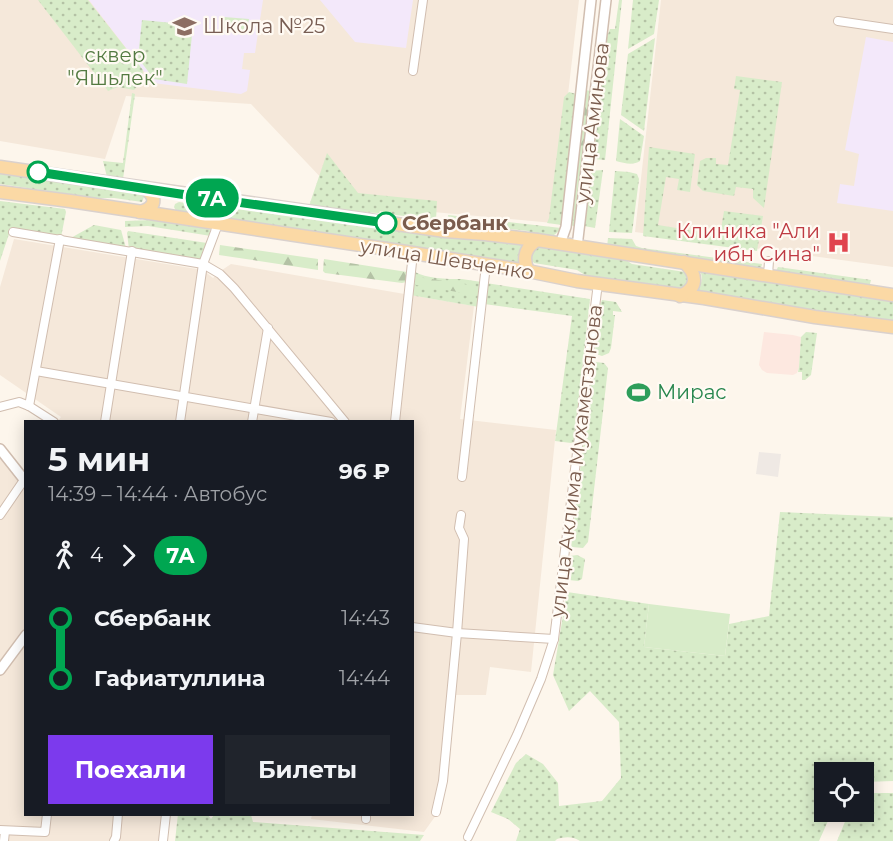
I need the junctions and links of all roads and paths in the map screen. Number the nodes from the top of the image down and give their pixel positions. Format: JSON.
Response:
{"nodes":[{"id":1,"x":423,"y":0,"type":"edge"},
{"id":2,"x":591,"y":0,"type":"edge"},
{"id":3,"x":606,"y":0,"type":"edge"},
{"id":4,"x":838,"y":21,"type":"dead end"},
{"id":5,"x":893,"y":29,"type":"edge"},
{"id":6,"x":582,"y":68,"type":"junction"},
{"id":7,"x":413,"y":71,"type":"dead end"},
{"id":8,"x":598,"y":73,"type":"junction"},
{"id":9,"x":580,"y":86,"type":"junction"},
{"id":10,"x":596,"y":88,"type":"junction"},
{"id":11,"x":0,"y":167,"type":"edge"},
{"id":12,"x":144,"y":188,"type":"junction"},
{"id":13,"x":0,"y":192,"type":"edge"},
{"id":14,"x":180,"y":194,"type":"junction"},
{"id":15,"x":140,"y":212,"type":"junction"},
{"id":16,"x":175,"y":217,"type":"junction"},
{"id":17,"x":218,"y":224,"type":"junction"},
{"id":18,"x":13,"y":232,"type":"dead end"},
{"id":19,"x":537,"y":240,"type":"junction"},
{"id":20,"x":59,"y":243,"type":"junction"},
{"id":21,"x":560,"y":244,"type":"junction"},
{"id":22,"x":577,"y":246,"type":"junction"},
{"id":23,"x":413,"y":253,"type":"junction"},
{"id":24,"x":132,"y":255,"type":"junction"},
{"id":25,"x":769,"y":261,"type":"dead end"},
{"id":26,"x":684,"y":262,"type":"junction"},
{"id":27,"x":203,"y":264,"type":"junction"},
{"id":28,"x":486,"y":265,"type":"junction"},
{"id":29,"x":528,"y":271,"type":"junction"},
{"id":30,"x":768,"y":275,"type":"junction"},
{"id":31,"x":598,"y":284,"type":"junction"},
{"id":32,"x":893,"y":295,"type":"edge"},
{"id":33,"x":680,"y":296,"type":"junction"},
{"id":34,"x":893,"y":327,"type":"edge"},
{"id":35,"x":268,"y":328,"type":"junction"},
{"id":36,"x":36,"y":371,"type":"junction"},
{"id":37,"x":111,"y":385,"type":"junction"},
{"id":38,"x":184,"y":397,"type":"junction"},
{"id":39,"x":29,"y":406,"type":"junction"},
{"id":40,"x":0,"y":407,"type":"edge"},
{"id":41,"x":255,"y":408,"type":"junction"},
{"id":42,"x":51,"y":420,"type":"edge"},
{"id":43,"x":105,"y":420,"type":"edge"},
{"id":44,"x":180,"y":420,"type":"edge"},
{"id":45,"x":252,"y":420,"type":"edge"},
{"id":46,"x":320,"y":420,"type":"edge"},
{"id":47,"x":343,"y":420,"type":"edge"},
{"id":48,"x":395,"y":420,"type":"edge"},
{"id":49,"x":0,"y":449,"type":"edge"},
{"id":50,"x":462,"y":477,"type":"dead end"},
{"id":51,"x":24,"y":480,"type":"edge"},
{"id":52,"x":24,"y":482,"type":"edge"},
{"id":53,"x":0,"y":515,"type":"edge"},
{"id":54,"x":461,"y":515,"type":"dead end"},
{"id":55,"x":414,"y":627,"type":"edge"},
{"id":56,"x":457,"y":633,"type":"junction"},
{"id":57,"x":24,"y":638,"type":"edge"},
{"id":58,"x":554,"y":639,"type":"junction"},
{"id":59,"x":0,"y":670,"type":"edge"},
{"id":60,"x":436,"y":812,"type":"dead end"},
{"id":61,"x":47,"y":816,"type":"edge"},
{"id":62,"x":118,"y":816,"type":"edge"},
{"id":63,"x":166,"y":816,"type":"edge"},
{"id":64,"x":3,"y":830,"type":"edge"},
{"id":65,"x":468,"y":837,"type":"dead end"},
{"id":66,"x":4,"y":841,"type":"edge"},
{"id":67,"x":114,"y":841,"type":"edge"},
{"id":68,"x":163,"y":841,"type":"edge"}],
"edges":[{"from":1,"to":7,"type":"street"},
{"from":2,"to":6,"type":"street","name":"улица Аминова"},
{"from":3,"to":8,"type":"street","name":"улица Аминова"},
{"from":4,"to":5,"type":"street"},
{"from":6,"to":8,"type":"street"},
{"from":6,"to":9,"type":"street","name":"улица Аминова"},
{"from":8,"to":10,"type":"street","name":"улица Аминова"},
{"from":9,"to":10,"type":"street"},
{"from":9,"to":21,"type":"street","name":"улица Аминова"},
{"from":10,"to":22,"type":"street","name":"улица Аминова"},
{"from":11,"to":12,"type":"main road","name":"улица Шевченко"},
{"from":12,"to":14,"type":"main road","name":"улица Шевченко"},
{"from":12,"to":15,"type":"main road"},
{"from":13,"to":15,"type":"main road","name":"улица Шевченко"},
{"from":14,"to":16,"type":"main road"},
{"from":14,"to":19,"type":"main road","name":"улица Шевченко"},
{"from":15,"to":16,"type":"main road","name":"улица Шевченко"},
{"from":16,"to":17,"type":"main road","name":"улица Шевченко"},
{"from":17,"to":23,"type":"main road","name":"улица Шевченко"},
{"from":17,"to":27,"type":"street"},
{"from":18,"to":20,"type":"street"},
{"from":19,"to":21,"type":"main road","name":"улица Шевченко"},
{"from":19,"to":29,"type":"main road"},
{"from":20,"to":24,"type":"street"},
{"from":20,"to":36,"type":"street"},
{"from":21,"to":22,"type":"main road","name":"улица Шевченко"},
{"from":22,"to":26,"type":"main road","name":"улица Шевченко"},
{"from":23,"to":28,"type":"main road","name":"улица Шевченко"},
{"from":23,"to":48,"type":"street"},
{"from":24,"to":27,"type":"street"},
{"from":24,"to":37,"type":"street"},
{"from":25,"to":30,"type":"street"},
{"from":26,"to":30,"type":"main road","name":"улица Шевченко"},
{"from":26,"to":33,"type":"main road"},
{"from":27,"to":35,"type":"street"},
{"from":27,"to":38,"type":"street"},
{"from":28,"to":29,"type":"main road","name":"улица Шевченко"},
{"from":28,"to":50,"type":"street"},
{"from":29,"to":31,"type":"main road","name":"улица Шевченко"},
{"from":30,"to":32,"type":"main road","name":"улица Шевченко"},
{"from":31,"to":33,"type":"main road","name":"улица Шевченко"},
{"from":31,"to":58,"type":"street","name":"улица Аклима Мухаметзянова"},
{"from":33,"to":34,"type":"main road","name":"улица Шевченко"},
{"from":35,"to":41,"type":"street"},
{"from":35,"to":47,"type":"street"},
{"from":36,"to":37,"type":"street"},
{"from":36,"to":39,"type":"street"},
{"from":37,"to":38,"type":"street"},
{"from":37,"to":43,"type":"street"},
{"from":38,"to":41,"type":"street"},
{"from":38,"to":44,"type":"street"},
{"from":39,"to":40,"type":"street"},
{"from":39,"to":42,"type":"street"},
{"from":41,"to":45,"type":"street"},
{"from":41,"to":46,"type":"street"},
{"from":49,"to":51,"type":"street"},
{"from":52,"to":53,"type":"street"},
{"from":54,"to":56,"type":"street"},
{"from":55,"to":56,"type":"street"},
{"from":56,"to":58,"type":"street"},
{"from":56,"to":60,"type":"street"},
{"from":57,"to":59,"type":"street"},
{"from":58,"to":65,"type":"street","name":"улица Аклима Мухаметзянова"},
{"from":61,"to":64,"type":"street"},
{"from":62,"to":67,"type":"street"},
{"from":63,"to":68,"type":"street"},
{"from":64,"to":66,"type":"street"}]}
